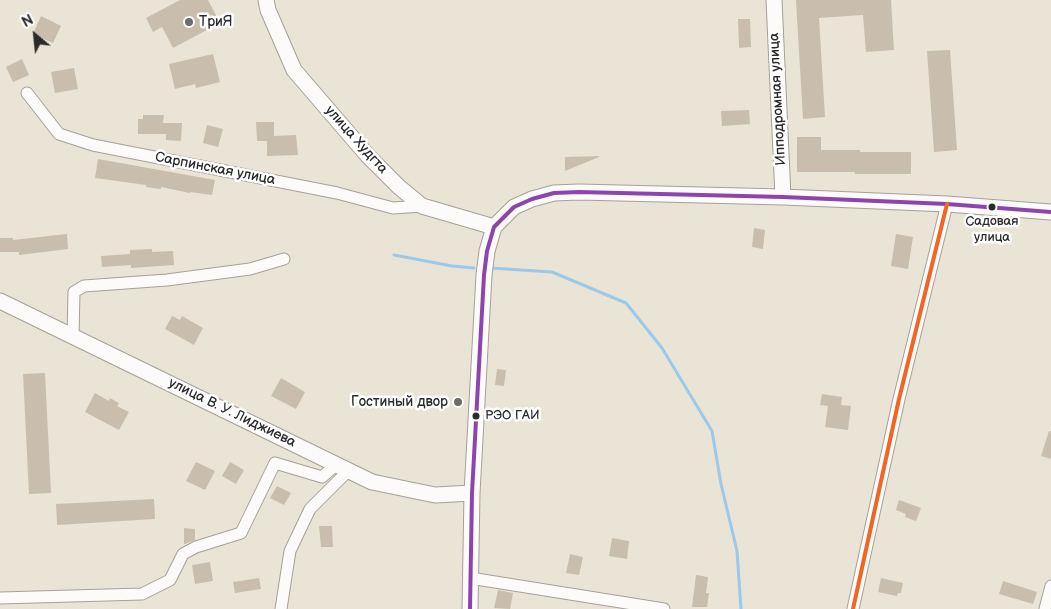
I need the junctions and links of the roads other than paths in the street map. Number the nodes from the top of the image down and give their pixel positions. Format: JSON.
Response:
{"nodes":[{"id":1,"x":266,"y":0,"type":"edge"},
{"id":2,"x":774,"y":0,"type":"edge"},
{"id":3,"x":27,"y":93,"type":"dead end"},
{"id":4,"x":783,"y":197,"type":"junction"},
{"id":5,"x":947,"y":204,"type":"junction"},
{"id":6,"x":422,"y":206,"type":"junction"},
{"id":7,"x":1051,"y":212,"type":"edge"},
{"id":8,"x":494,"y":227,"type":"junction"},
{"id":9,"x":284,"y":259,"type":"dead end"},
{"id":10,"x":0,"y":301,"type":"edge"},
{"id":11,"x":73,"y":336,"type":"junction"},
{"id":12,"x":343,"y":467,"type":"junction"},
{"id":13,"x":472,"y":493,"type":"junction"},
{"id":14,"x":470,"y":578,"type":"junction"},
{"id":15,"x":1051,"y":586,"type":"edge"},
{"id":16,"x":0,"y":598,"type":"edge"},
{"id":17,"x":281,"y":609,"type":"edge"},
{"id":18,"x":470,"y":609,"type":"edge"},
{"id":19,"x":664,"y":609,"type":"edge"},
{"id":20,"x":853,"y":609,"type":"edge"},
{"id":21,"x":1045,"y":609,"type":"edge"}],
"edges":[{"from":1,"to":6,"type":"street","name":"улица Худгта"},
{"from":2,"to":4,"type":"street","name":"Ипподромная улица"},
{"from":3,"to":6,"type":"street","name":"Сарпинская улица"},
{"from":4,"to":5,"type":"street"},
{"from":4,"to":8,"type":"street"},
{"from":5,"to":7,"type":"street"},
{"from":5,"to":20,"type":"street"},
{"from":6,"to":8,"type":"street","name":"улица Худгта"},
{"from":8,"to":13,"type":"street"},
{"from":9,"to":11,"type":"street"},
{"from":10,"to":11,"type":"street","name":"улица В. У. Лиджиева"},
{"from":11,"to":12,"type":"street","name":"улица В. У. Лиджиева"},
{"from":12,"to":13,"type":"street","name":"улица В. У. Лиджиева"},
{"from":12,"to":16,"type":"street"},
{"from":12,"to":17,"type":"street"},
{"from":13,"to":14,"type":"street"},
{"from":14,"to":18,"type":"street"},
{"from":14,"to":19,"type":"street"},
{"from":15,"to":21,"type":"street"}]}
